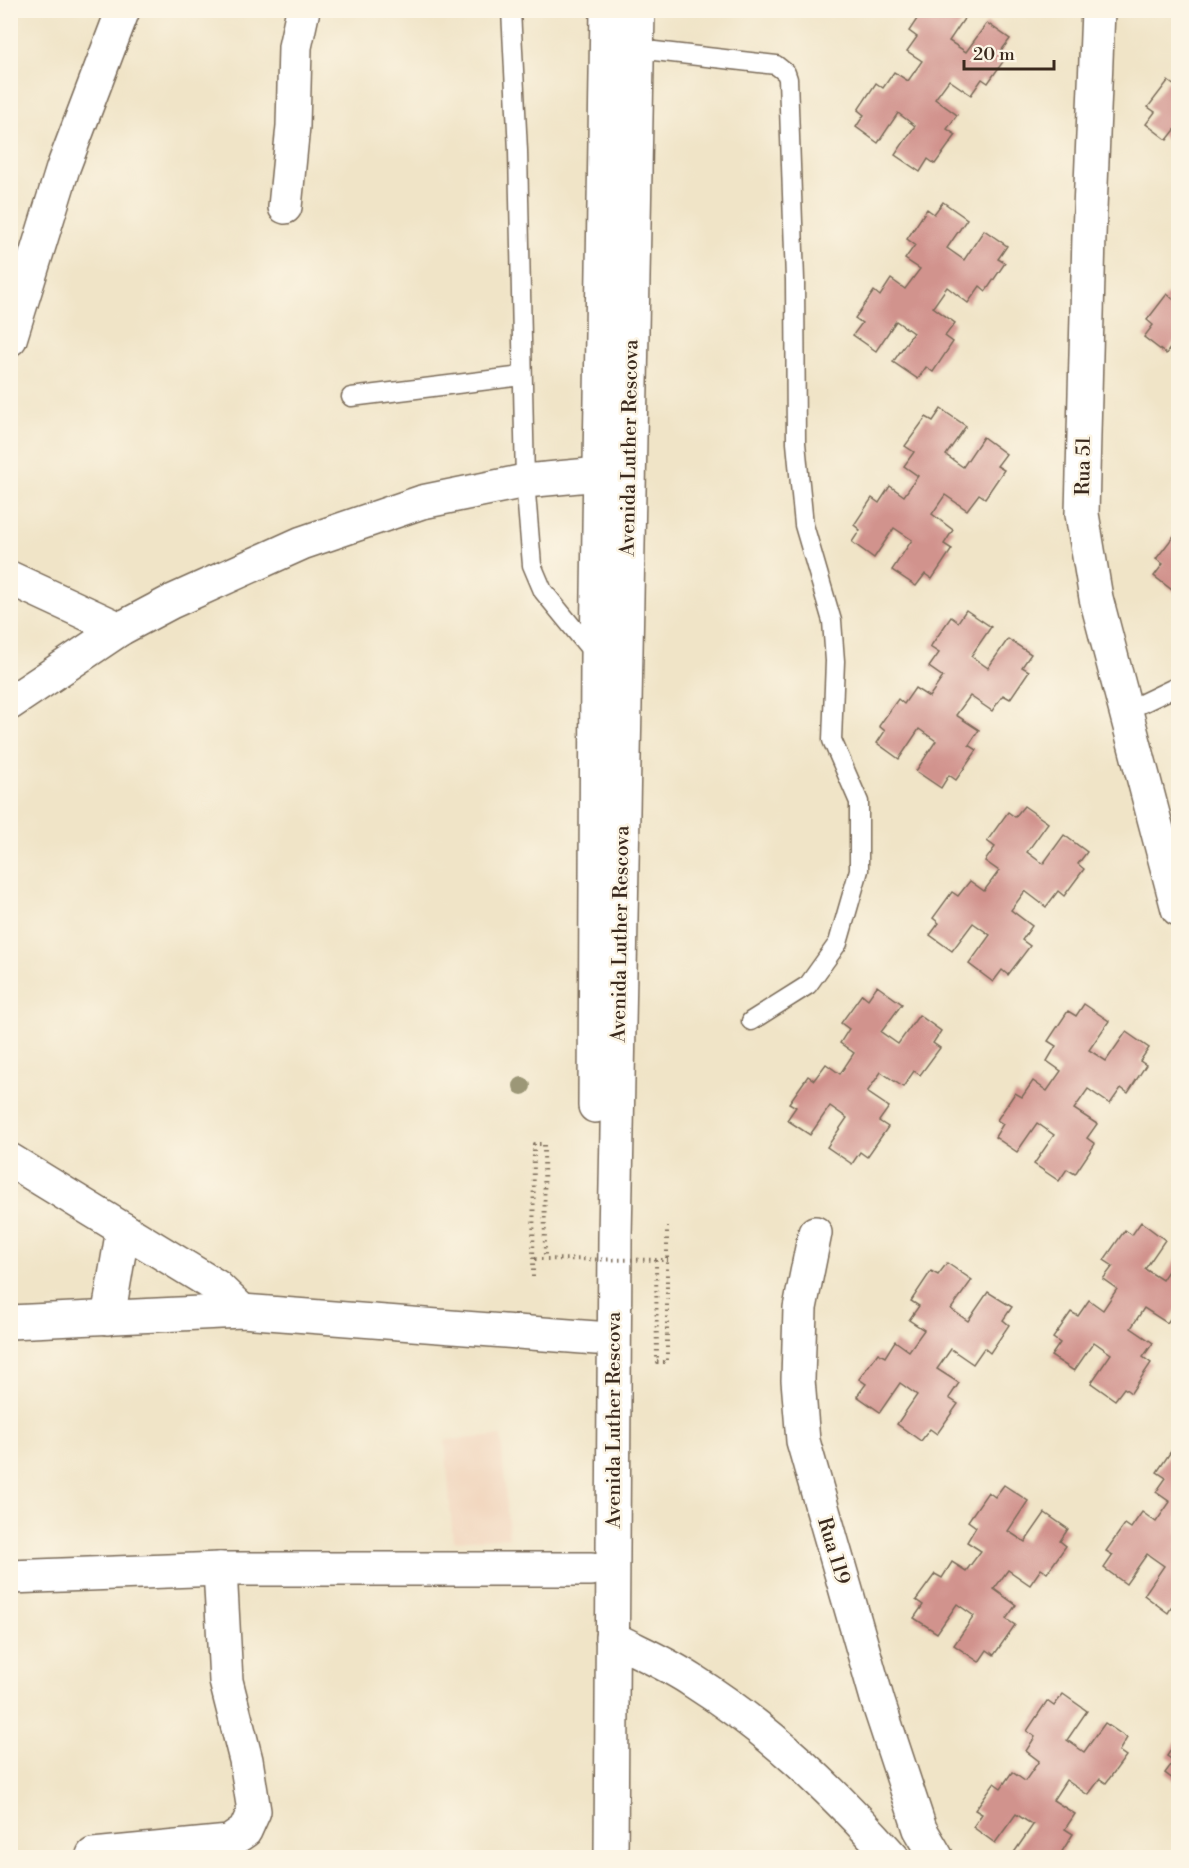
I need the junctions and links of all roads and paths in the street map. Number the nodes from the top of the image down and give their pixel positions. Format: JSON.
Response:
{"nodes":[{"id":1,"x":123,"y":10,"type":"edge"},
{"id":2,"x":303,"y":10,"type":"edge"},
{"id":3,"x":511,"y":10,"type":"edge"},
{"id":4,"x":607,"y":10,"type":"edge"},
{"id":5,"x":638,"y":10,"type":"edge"},
{"id":6,"x":1098,"y":10,"type":"edge"},
{"id":7,"x":638,"y":49,"type":"junction"},
{"id":8,"x":285,"y":207,"type":"dead end"},
{"id":9,"x":10,"y":339,"type":"edge"},
{"id":10,"x":522,"y":376,"type":"junction"},
{"id":11,"x":351,"y":397,"type":"dead end"},
{"id":12,"x":600,"y":474,"type":"junction"},
{"id":13,"x":525,"y":480,"type":"junction"},
{"id":14,"x":10,"y":578,"type":"edge"},
{"id":15,"x":120,"y":629,"type":"junction"},
{"id":16,"x":597,"y":657,"type":"junction"},
{"id":17,"x":1179,"y":686,"type":"edge"},
{"id":18,"x":10,"y":703,"type":"edge"},
{"id":19,"x":1126,"y":711,"type":"junction"},
{"id":20,"x":1179,"y":909,"type":"edge"},
{"id":21,"x":751,"y":1021,"type":"dead end"},
{"id":22,"x":10,"y":1160,"type":"edge"},
{"id":23,"x":667,"y":1227,"type":"dead end"},
{"id":24,"x":123,"y":1229,"type":"junction"},
{"id":25,"x":815,"y":1233,"type":"dead end"},
{"id":26,"x":535,"y":1259,"type":"dead end"},
{"id":27,"x":545,"y":1259,"type":"junction"},
{"id":28,"x":656,"y":1260,"type":"junction"},
{"id":29,"x":668,"y":1260,"type":"dead end"},
{"id":30,"x":533,"y":1277,"type":"dead end"},
{"id":31,"x":242,"y":1311,"type":"junction"},
{"id":32,"x":108,"y":1318,"type":"junction"},
{"id":33,"x":10,"y":1322,"type":"edge"},
{"id":34,"x":596,"y":1338,"type":"junction"},
{"id":35,"x":219,"y":1569,"type":"junction"},
{"id":36,"x":591,"y":1569,"type":"junction"},
{"id":37,"x":10,"y":1577,"type":"edge"},
{"id":38,"x":612,"y":1638,"type":"junction"},
{"id":39,"x":93,"y":1855,"type":"dead end"},
{"id":40,"x":589,"y":1857,"type":"edge"},
{"id":41,"x":612,"y":1857,"type":"edge"},
{"id":42,"x":893,"y":1857,"type":"edge"},
{"id":43,"x":937,"y":1857,"type":"edge"}],
"edges":[{"from":1,"to":9,"type":"street"},
{"from":2,"to":8,"type":"street"},
{"from":3,"to":10,"type":"lane"},
{"from":4,"to":12,"type":"street","name":"Avenida Luther Rescova"},
{"from":5,"to":7,"type":"street","name":"Avenida Luther Rescova"},
{"from":6,"to":19,"type":"street","name":"Rua 51"},
{"from":7,"to":21,"type":"lane"},
{"from":7,"to":38,"type":"street","name":"Avenida Luther Rescova"},
{"from":10,"to":11,"type":"lane"},
{"from":10,"to":13,"type":"lane"},
{"from":12,"to":13,"type":"street"},
{"from":12,"to":16,"type":"street","name":"Avenida Luther Rescova"},
{"from":13,"to":15,"type":"street"},
{"from":13,"to":16,"type":"lane"},
{"from":14,"to":15,"type":"street"},
{"from":15,"to":18,"type":"street"},
{"from":16,"to":34,"type":"street","name":"Avenida Luther Rescova"},
{"from":17,"to":19,"type":"lane"},
{"from":19,"to":20,"type":"street","name":"Rua 51"},
{"from":22,"to":24,"type":"street"},
{"from":23,"to":28,"type":"path"},
{"from":24,"to":31,"type":"street"},
{"from":24,"to":32,"type":"street"},
{"from":25,"to":43,"type":"street","name":"Rua 119"},
{"from":26,"to":27,"type":"path","bridge":true},
{"from":27,"to":28,"type":"path","bridge":true},
{"from":27,"to":30,"type":"path"},
{"from":28,"to":29,"type":"path","bridge":true},
{"from":31,"to":32,"type":"street"},
{"from":31,"to":34,"type":"street"},
{"from":32,"to":33,"type":"street"},
{"from":34,"to":36,"type":"street","name":"Avenida Luther Rescova"},
{"from":35,"to":36,"type":"street"},
{"from":35,"to":37,"type":"street"},
{"from":35,"to":39,"type":"street"},
{"from":36,"to":40,"type":"street","name":"Avenida Luther Rescova"},
{"from":38,"to":41,"type":"street","name":"Avenida Luther Rescova"},
{"from":38,"to":42,"type":"street"}]}
